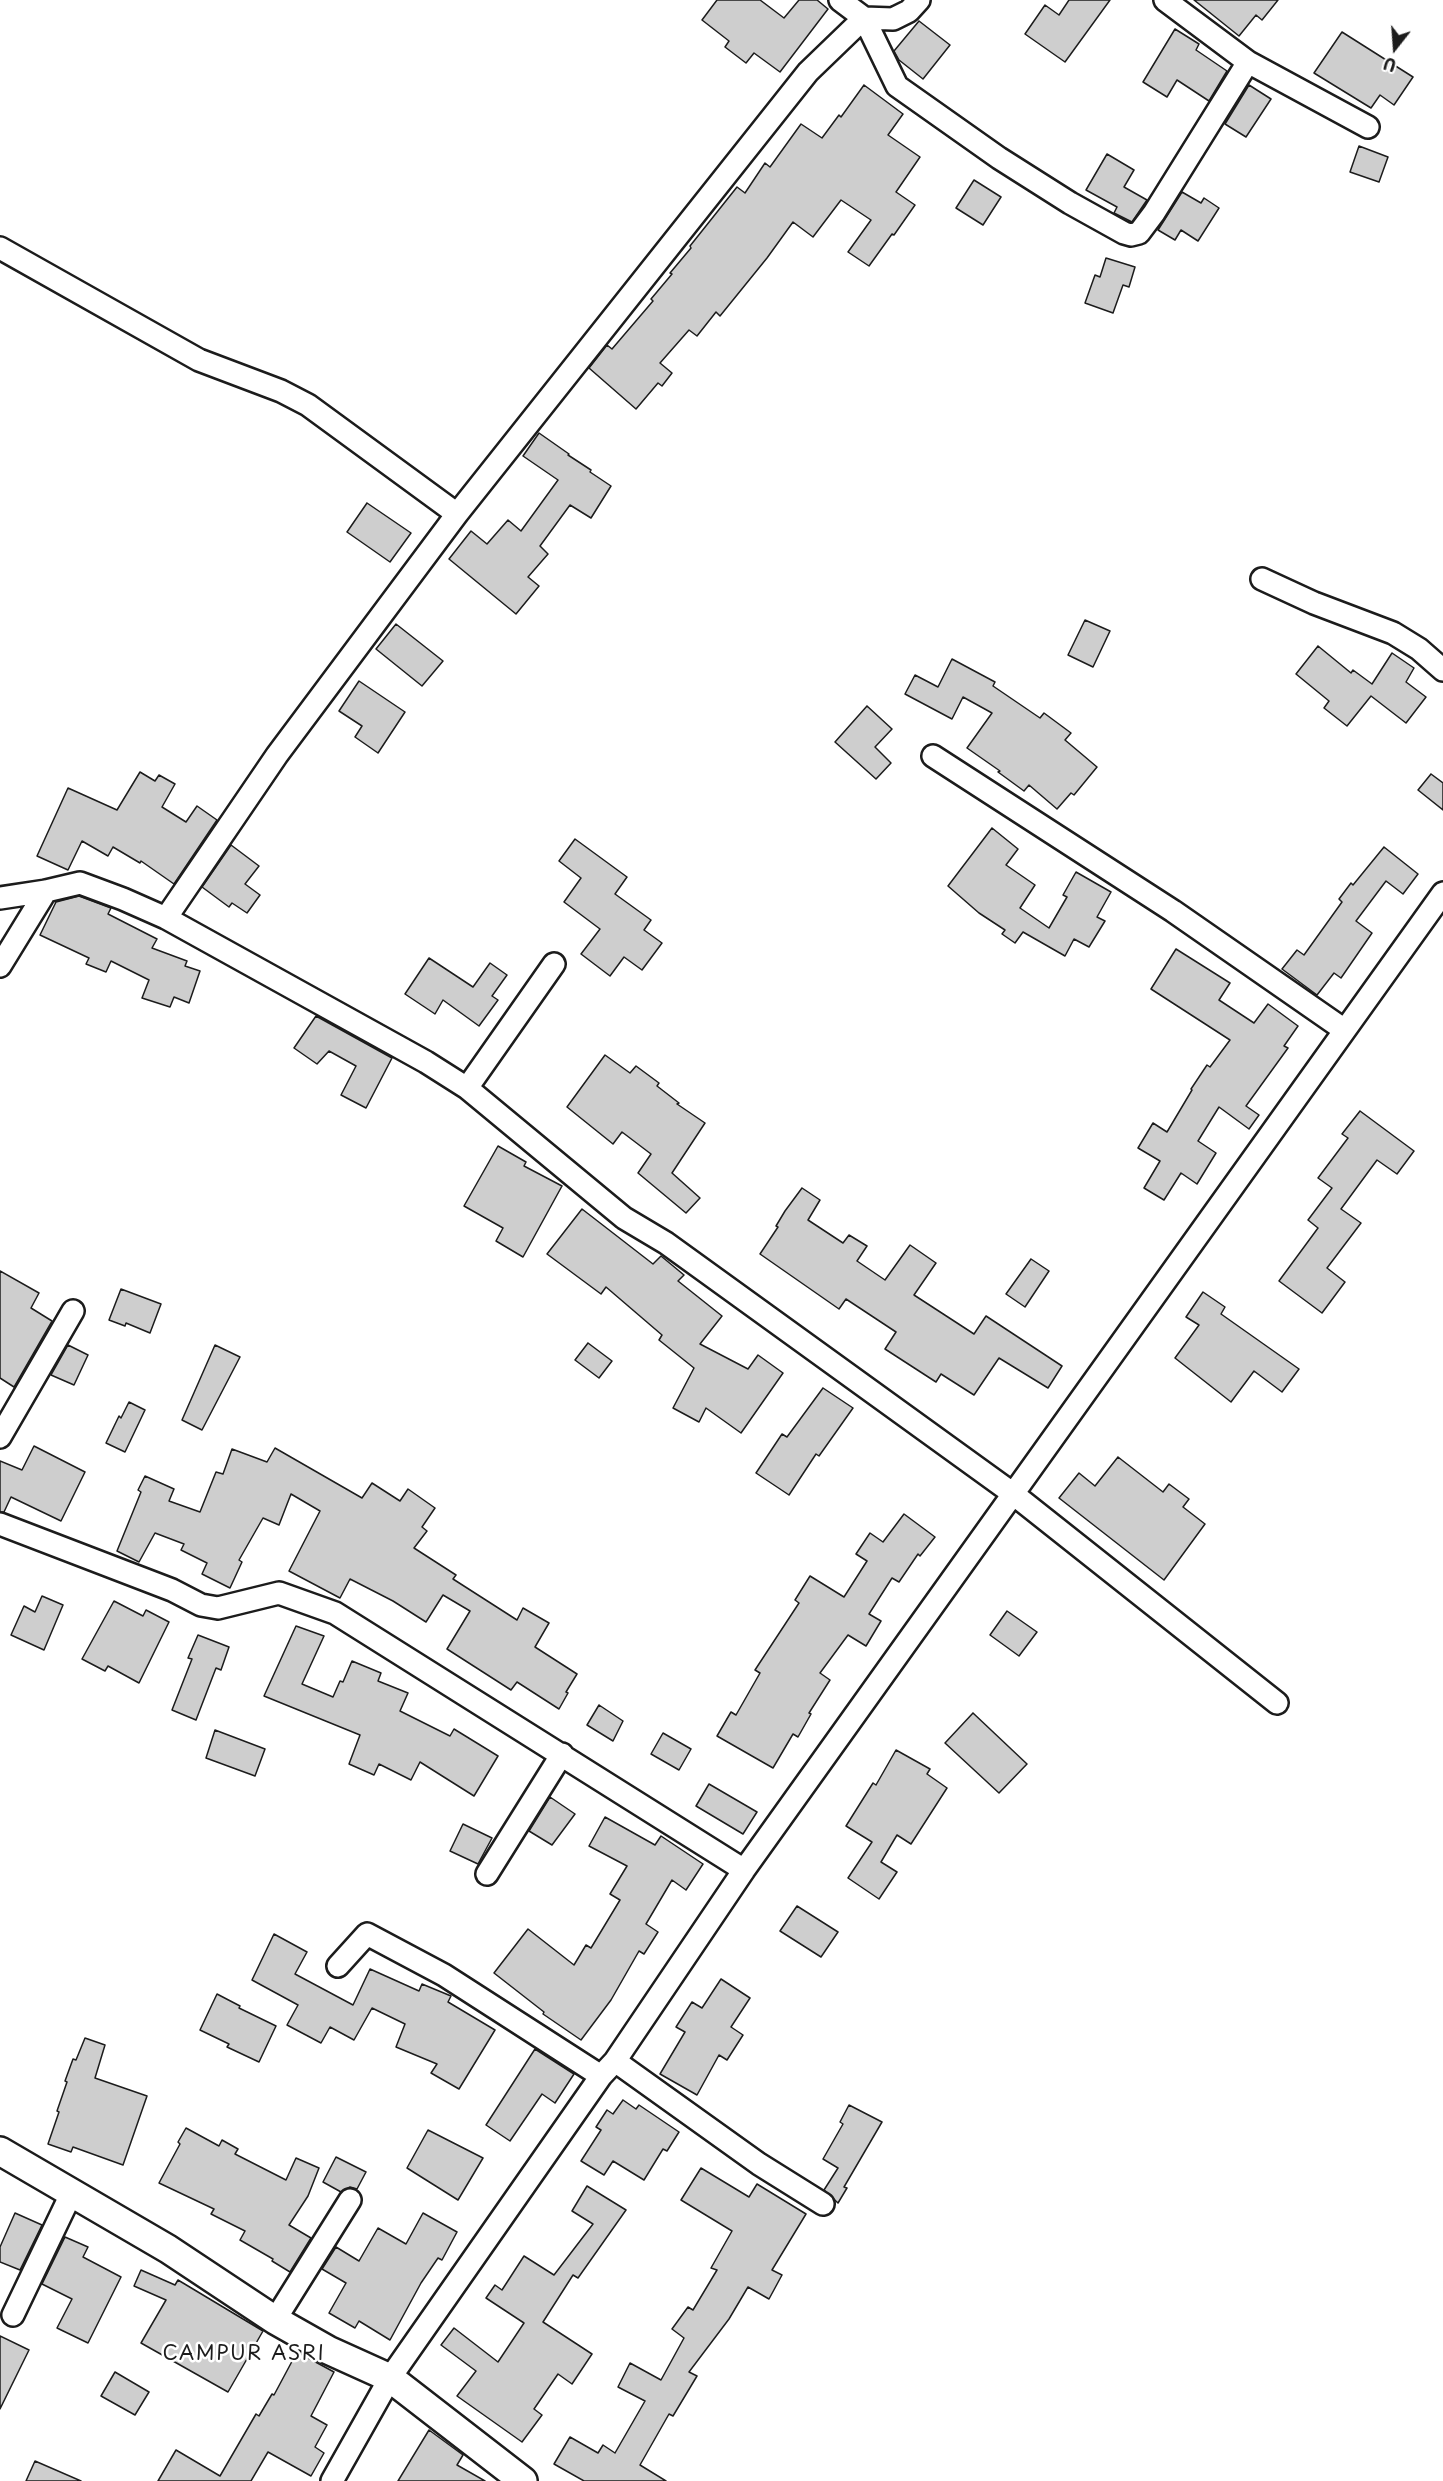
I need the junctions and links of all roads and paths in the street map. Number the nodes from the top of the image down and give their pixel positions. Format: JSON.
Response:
{"nodes":[{"id":1,"x":840,"y":0,"type":"edge"},
{"id":2,"x":919,"y":0,"type":"edge"},
{"id":3,"x":1165,"y":0,"type":"edge"},
{"id":4,"x":864,"y":18,"type":"junction"},
{"id":5,"x":1248,"y":62,"type":"junction"},
{"id":6,"x":1368,"y":128,"type":"dead end"},
{"id":7,"x":0,"y":248,"type":"edge"},
{"id":8,"x":457,"y":514,"type":"junction"},
{"id":9,"x":1262,"y":579,"type":"dead end"},
{"id":10,"x":1443,"y":670,"type":"edge"},
{"id":11,"x":933,"y":756,"type":"dead end"},
{"id":12,"x":46,"y":891,"type":"junction"},
{"id":13,"x":1443,"y":892,"type":"edge"},
{"id":14,"x":0,"y":898,"type":"edge"},
{"id":15,"x":166,"y":918,"type":"junction"},
{"id":16,"x":554,"y":964,"type":"dead end"},
{"id":17,"x":0,"y":966,"type":"edge"},
{"id":18,"x":1343,"y":1029,"type":"junction"},
{"id":19,"x":467,"y":1088,"type":"junction"},
{"id":20,"x":73,"y":1311,"type":"dead end"},
{"id":21,"x":0,"y":1437,"type":"edge"},
{"id":22,"x":1012,"y":1493,"type":"junction"},
{"id":23,"x":0,"y":1524,"type":"edge"},
{"id":24,"x":1276,"y":1703,"type":"dead end"},
{"id":25,"x":562,"y":1754,"type":"junction"},
{"id":26,"x":744,"y":1870,"type":"junction"},
{"id":27,"x":487,"y":1874,"type":"dead end"},
{"id":28,"x":338,"y":1966,"type":"dead end"},
{"id":29,"x":608,"y":2069,"type":"junction"},
{"id":30,"x":0,"y":2151,"type":"edge"},
{"id":31,"x":72,"y":2192,"type":"junction"},
{"id":32,"x":350,"y":2199,"type":"dead end"},
{"id":33,"x":823,"y":2204,"type":"dead end"},
{"id":34,"x":13,"y":2315,"type":"dead end"},
{"id":35,"x":275,"y":2320,"type":"junction"},
{"id":36,"x":390,"y":2378,"type":"junction"},
{"id":37,"x":332,"y":2481,"type":"edge"},
{"id":38,"x":523,"y":2481,"type":"edge"}],
"edges":[{"from":1,"to":4,"type":"street"},
{"from":2,"to":4,"type":"street"},
{"from":3,"to":5,"type":"street"},
{"from":4,"to":5,"type":"street"},
{"from":4,"to":8,"type":"street"},
{"from":5,"to":6,"type":"street"},
{"from":7,"to":8,"type":"street"},
{"from":8,"to":15,"type":"street"},
{"from":9,"to":10,"type":"street"},
{"from":11,"to":18,"type":"street"},
{"from":12,"to":14,"type":"street"},
{"from":12,"to":15,"type":"street"},
{"from":12,"to":17,"type":"street"},
{"from":13,"to":18,"type":"street"},
{"from":15,"to":19,"type":"street"},
{"from":16,"to":19,"type":"street"},
{"from":18,"to":22,"type":"street"},
{"from":19,"to":22,"type":"street"},
{"from":20,"to":21,"type":"street"},
{"from":22,"to":24,"type":"street"},
{"from":22,"to":26,"type":"street"},
{"from":23,"to":25,"type":"street"},
{"from":25,"to":26,"type":"street"},
{"from":25,"to":27,"type":"street"},
{"from":26,"to":29,"type":"street"},
{"from":28,"to":29,"type":"street"},
{"from":29,"to":33,"type":"street"},
{"from":29,"to":36,"type":"street"},
{"from":30,"to":31,"type":"main road"},
{"from":31,"to":34,"type":"street"},
{"from":31,"to":35,"type":"main road"},
{"from":32,"to":35,"type":"street"},
{"from":35,"to":36,"type":"main road"},
{"from":36,"to":37,"type":"street"},
{"from":36,"to":38,"type":"main road"}]}
